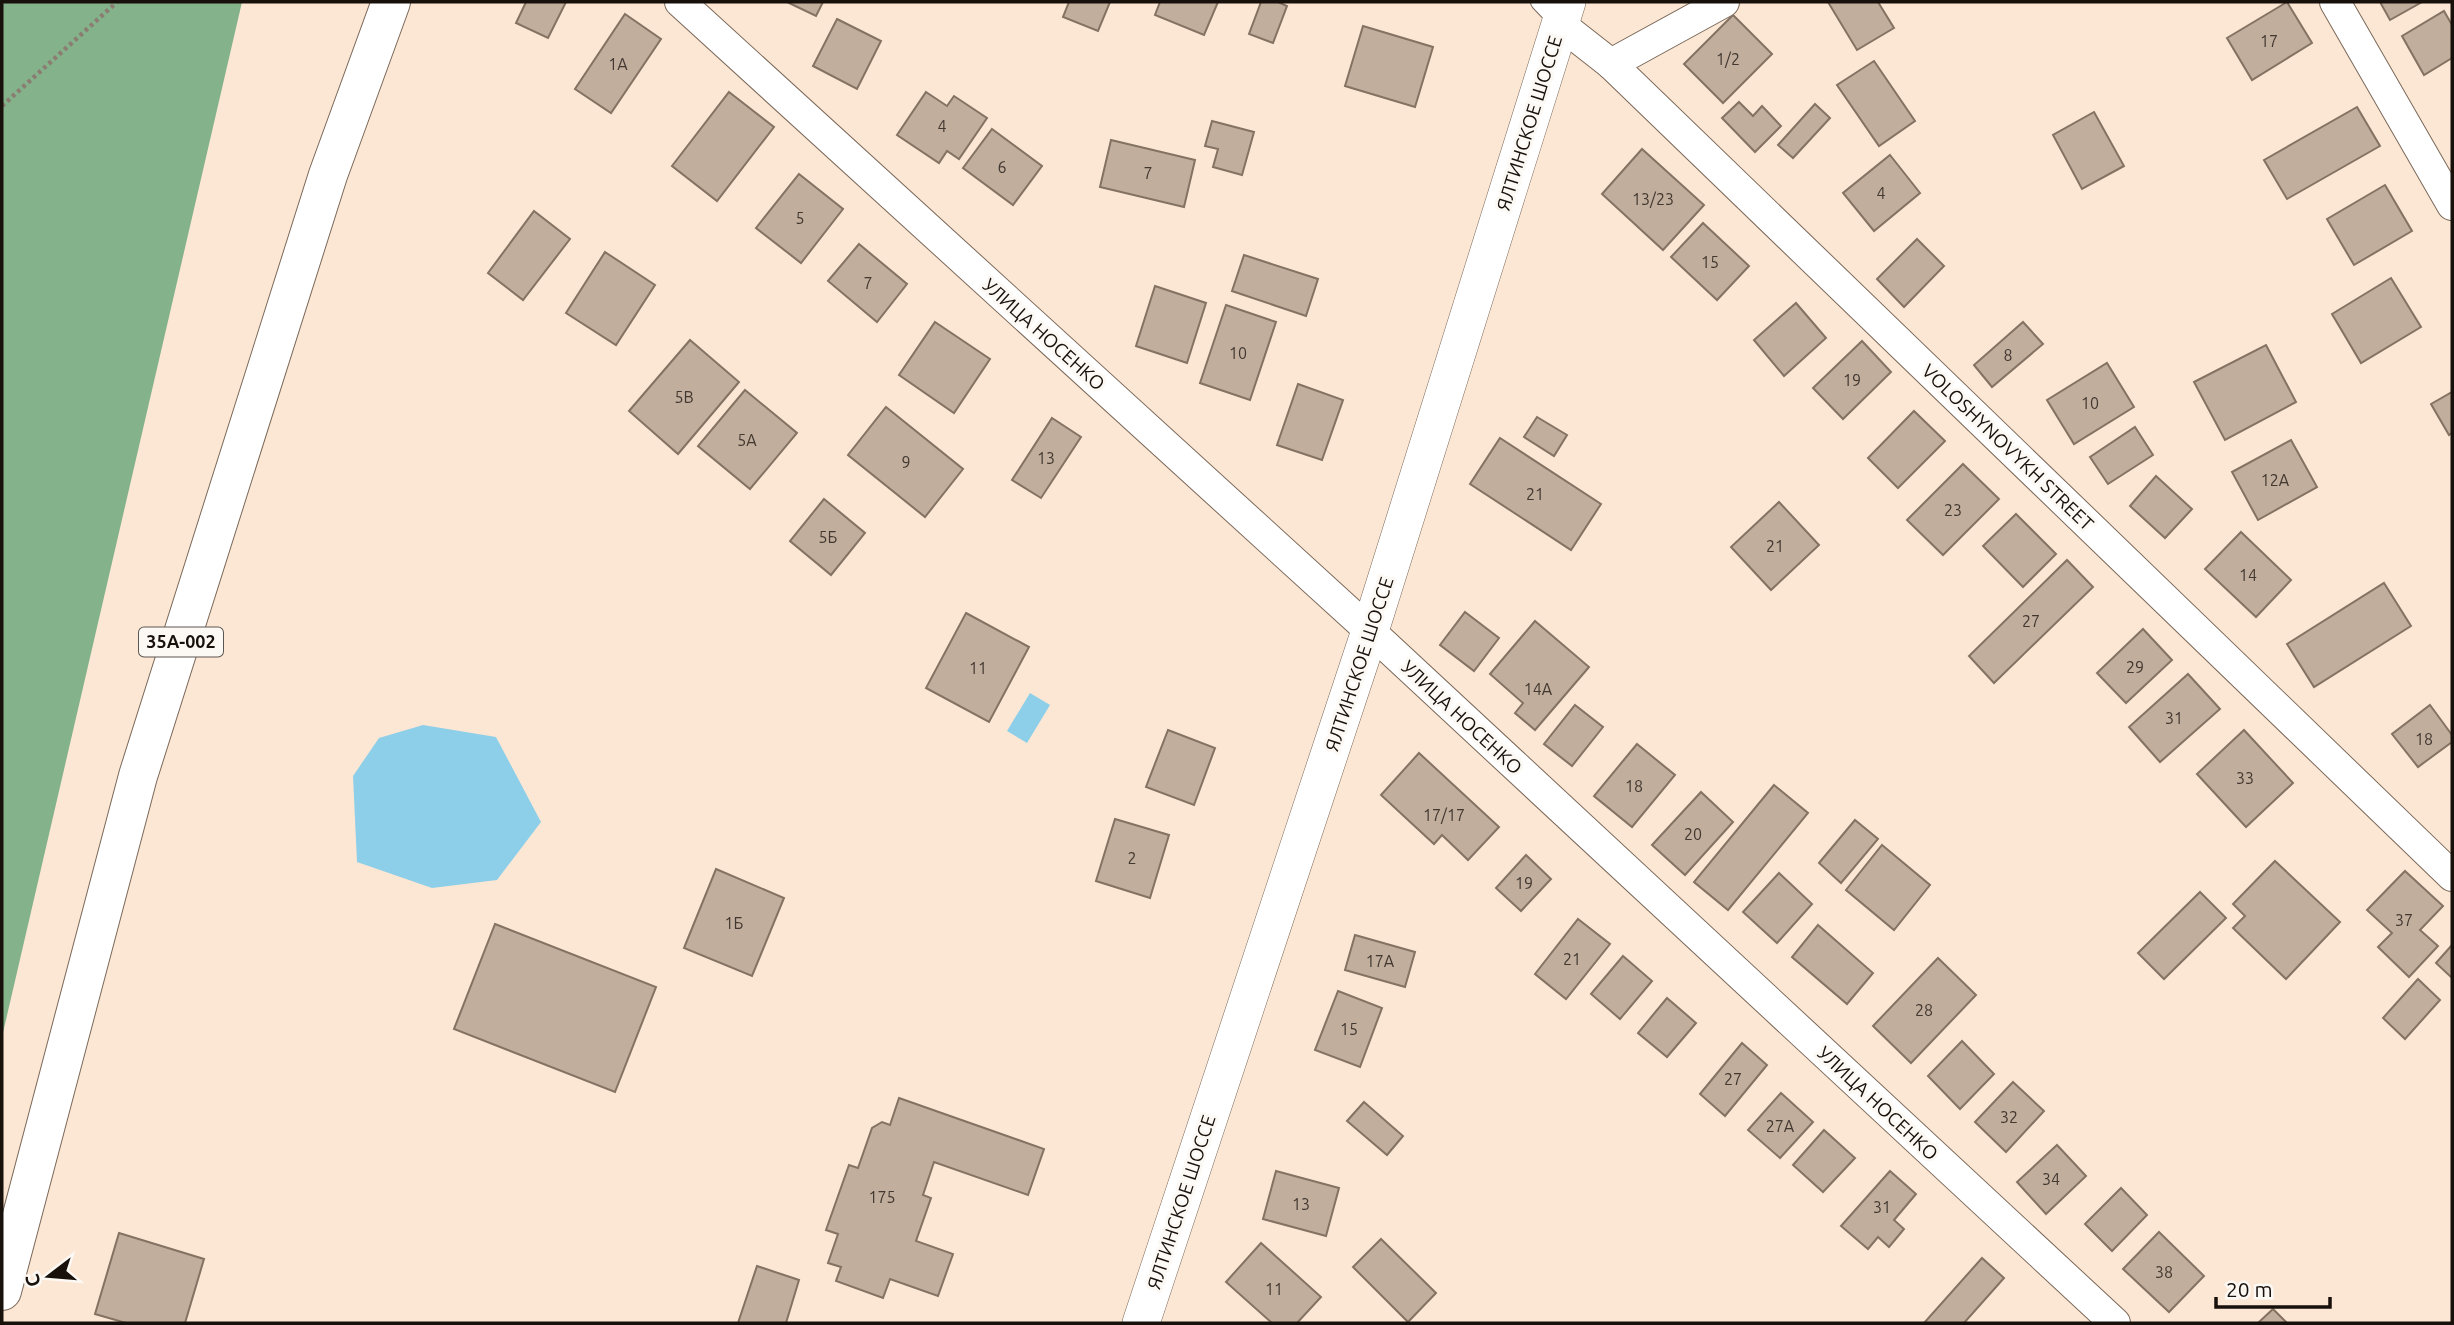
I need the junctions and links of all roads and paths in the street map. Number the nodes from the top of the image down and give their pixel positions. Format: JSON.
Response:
{"nodes":[{"id":1,"x":117,"y":2,"type":"edge"},
{"id":2,"x":391,"y":2,"type":"edge"},
{"id":3,"x":680,"y":2,"type":"edge"},
{"id":4,"x":1724,"y":2,"type":"edge"},
{"id":5,"x":2335,"y":2,"type":"edge"},
{"id":6,"x":1555,"y":9,"type":"edge"},
{"id":7,"x":1611,"y":64,"type":"junction"},
{"id":8,"x":2,"y":106,"type":"edge"},
{"id":9,"x":2452,"y":205,"type":"edge"},
{"id":10,"x":1370,"y":631,"type":"junction"},
{"id":11,"x":2452,"y":876,"type":"edge"},
{"id":12,"x":2,"y":1291,"type":"edge"},
{"id":13,"x":1143,"y":1322,"type":"edge"},
{"id":14,"x":2115,"y":1323,"type":"edge"}],
"edges":[{"from":1,"to":8,"type":"path"},
{"from":2,"to":12,"type":"main road","number":"35А-002"},
{"from":3,"to":10,"type":"street","name":"УЛИЦА НОСЕНКО"},
{"from":4,"to":7,"type":"street"},
{"from":5,"to":9,"type":"street"},
{"from":6,"to":7,"type":"street","name":"VOLOSHYNOVYKH STREET"},
{"from":6,"to":10,"type":"street","name":"ЯЛТИНСКОЕ ШОССЕ"},
{"from":7,"to":11,"type":"street","name":"VOLOSHYNOVYKH STREET"},
{"from":10,"to":13,"type":"street","name":"ЯЛТИНСКОЕ ШОССЕ"},
{"from":10,"to":14,"type":"street","name":"УЛИЦА НОСЕНКО"}]}
